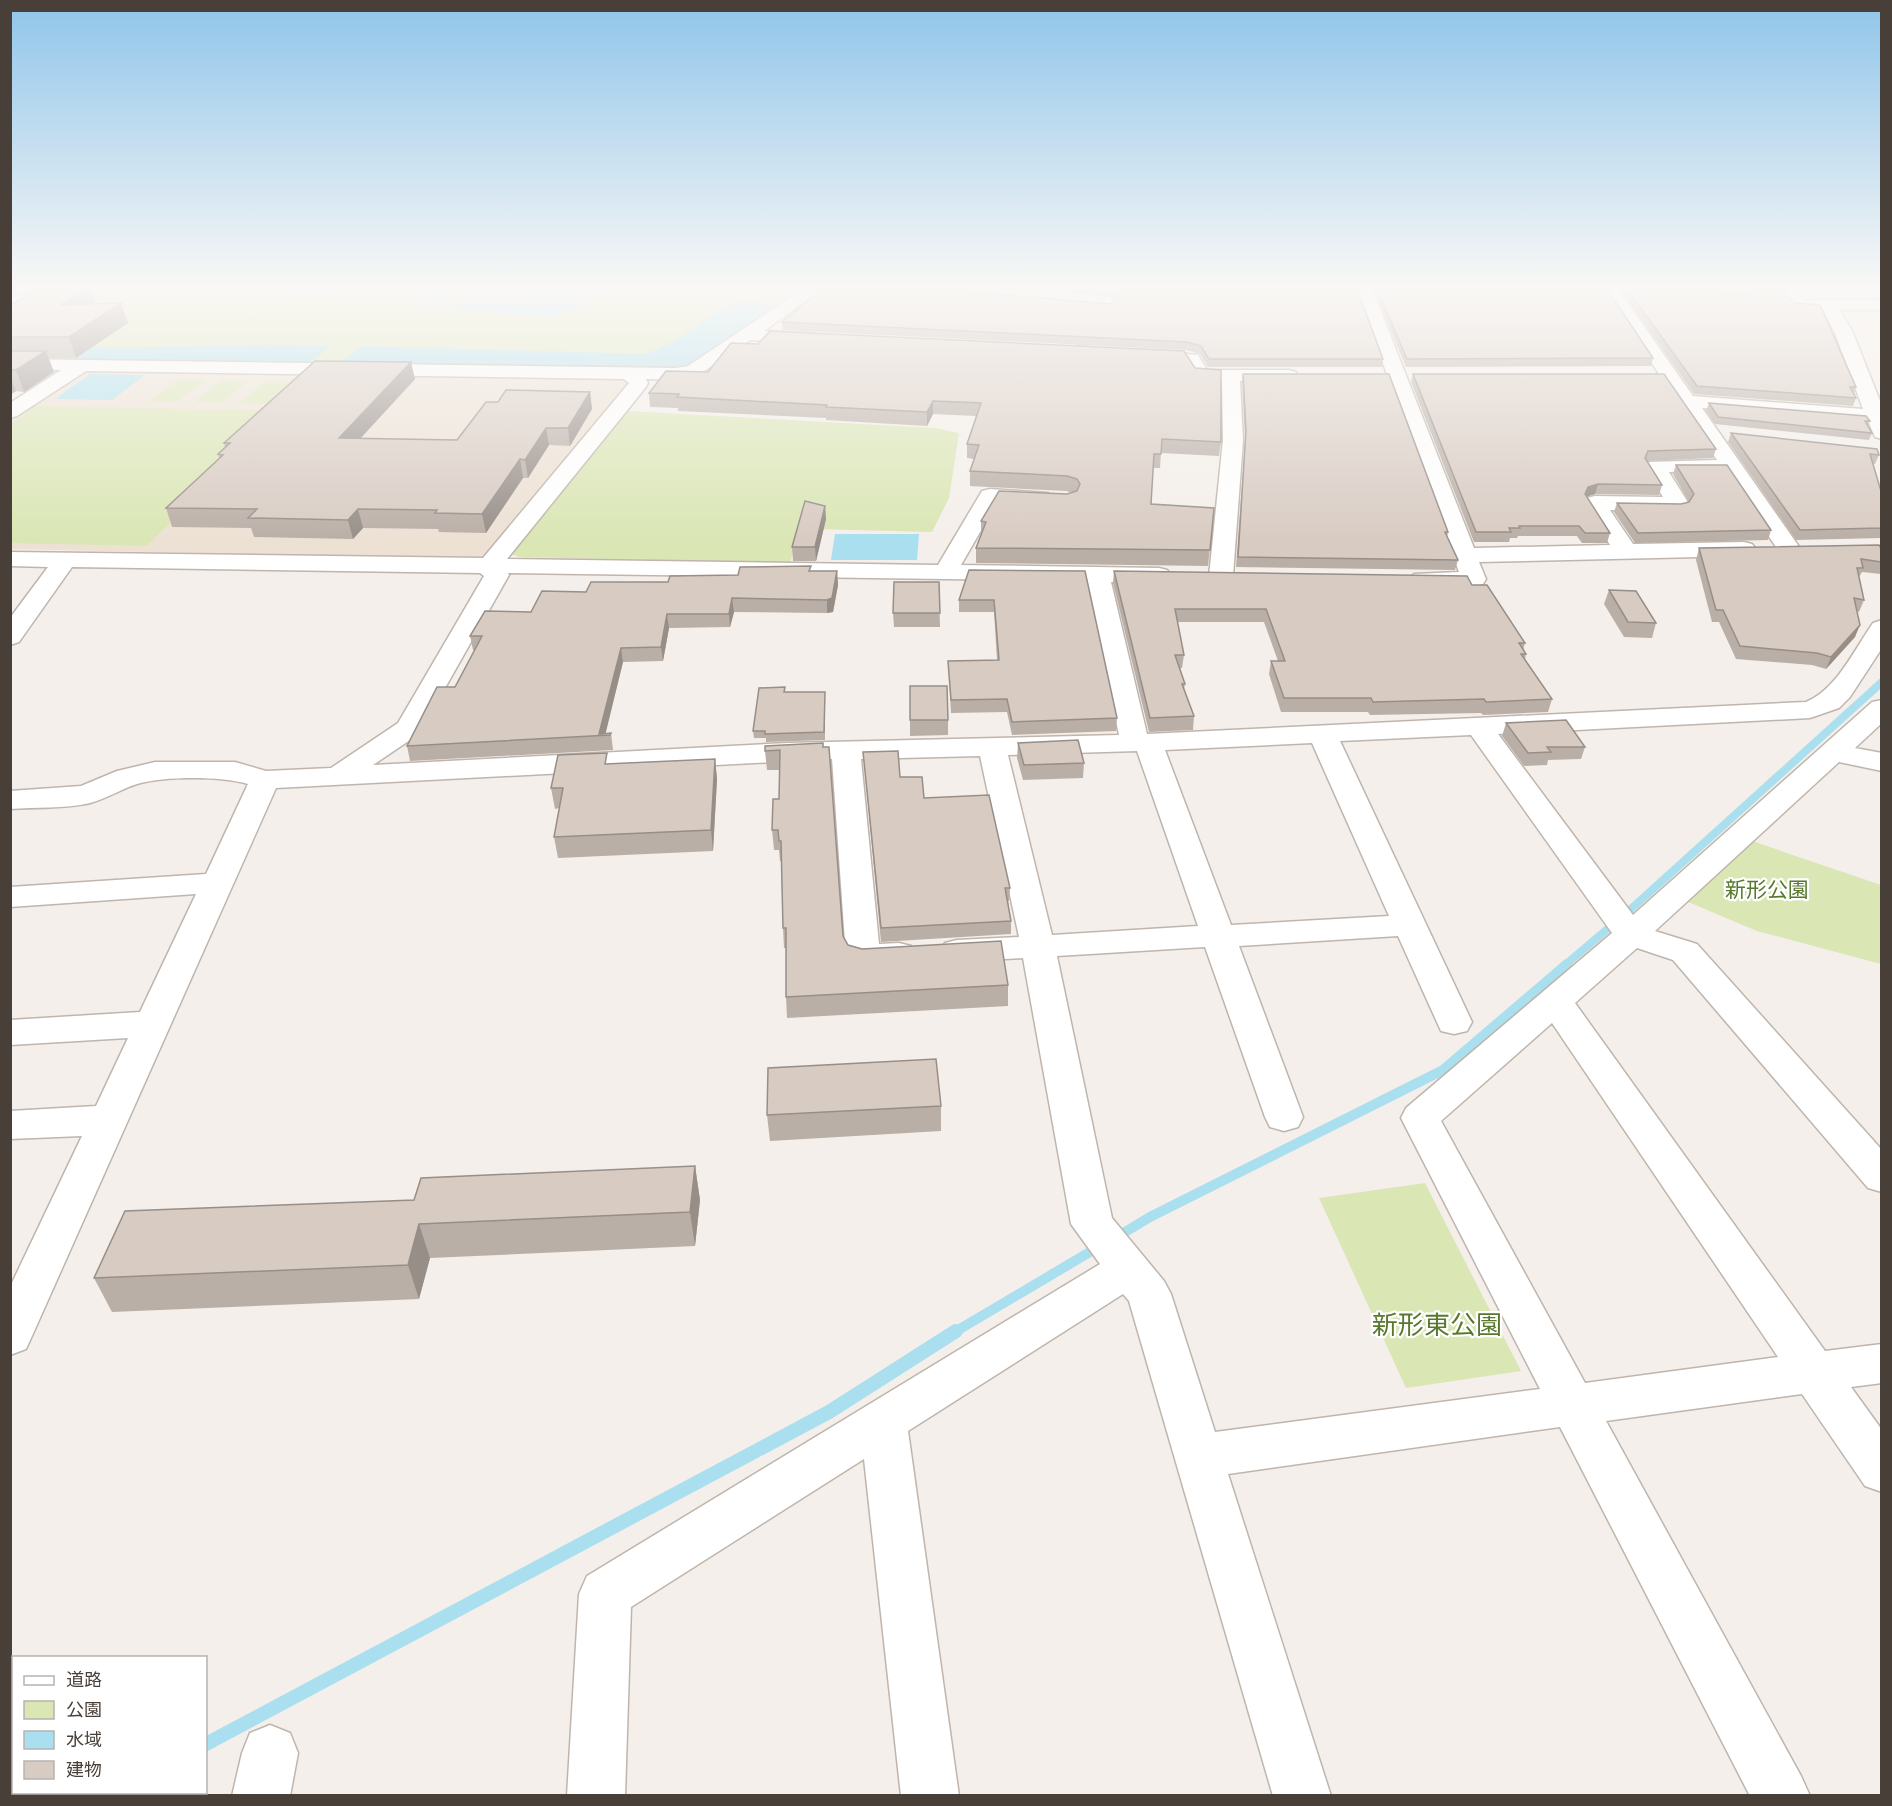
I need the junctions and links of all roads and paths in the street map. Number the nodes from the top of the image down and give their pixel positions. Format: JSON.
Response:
{"nodes":[{"id":1,"x":69,"y":373,"type":"edge"},
{"id":2,"x":537,"y":373,"type":"edge"},
{"id":3,"x":679,"y":373,"type":"edge"},
{"id":4,"x":1200,"y":373,"type":"edge"},
{"id":5,"x":1859,"y":373,"type":"edge"},
{"id":6,"x":1645,"y":374,"type":"edge"},
{"id":7,"x":1669,"y":374,"type":"joint"},
{"id":8,"x":631,"y":375,"type":"junction"},
{"id":9,"x":1231,"y":376,"type":"junction"},
{"id":10,"x":1302,"y":376,"type":"edge"},
{"id":11,"x":1373,"y":376,"type":"edge"},
{"id":12,"x":1397,"y":376,"type":"junction"},
{"id":13,"x":1421,"y":376,"type":"edge"},
{"id":14,"x":1686,"y":401,"type":"junction"},
{"id":15,"x":10,"y":411,"type":"edge"},
{"id":16,"x":1879,"y":424,"type":"edge"},
{"id":17,"x":1706,"y":431,"type":"junction"},
{"id":18,"x":1730,"y":434,"type":"edge"},
{"id":19,"x":1731,"y":466,"type":"junction"},
{"id":20,"x":1066,"y":500,"type":"edge"},
{"id":21,"x":1626,"y":551,"type":"junction"},
{"id":22,"x":1464,"y":555,"type":"junction"},
{"id":23,"x":10,"y":559,"type":"edge"},
{"id":24,"x":65,"y":560,"type":"junction"},
{"id":25,"x":488,"y":567,"type":"junction"},
{"id":26,"x":945,"y":573,"type":"junction"},
{"id":27,"x":1097,"y":574,"type":"junction"},
{"id":28,"x":1405,"y":578,"type":"edge"},
{"id":29,"x":1881,"y":628,"type":"edge"},
{"id":30,"x":10,"y":638,"type":"edge"},
{"id":31,"x":1881,"y":708,"type":"edge"},
{"id":32,"x":1810,"y":710,"type":"junction"},
{"id":33,"x":1479,"y":727,"type":"junction"},
{"id":34,"x":1323,"y":735,"type":"junction"},
{"id":35,"x":1141,"y":743,"type":"junction"},
{"id":36,"x":1843,"y":743,"type":"junction"},
{"id":37,"x":992,"y":747,"type":"junction"},
{"id":38,"x":846,"y":750,"type":"junction"},
{"id":39,"x":1881,"y":762,"type":"edge"},
{"id":40,"x":339,"y":775,"type":"junction"},
{"id":41,"x":265,"y":780,"type":"junction"},
{"id":42,"x":10,"y":800,"type":"edge"},
{"id":43,"x":218,"y":884,"type":"junction"},
{"id":44,"x":10,"y":897,"type":"edge"},
{"id":45,"x":1410,"y":925,"type":"junction"},
{"id":46,"x":1631,"y":935,"type":"junction"},
{"id":47,"x":1219,"y":936,"type":"junction"},
{"id":48,"x":1038,"y":946,"type":"junction"},
{"id":49,"x":1555,"y":1001,"type":"junction"},
{"id":50,"x":1455,"y":1022,"type":"dead end"},
{"id":51,"x":153,"y":1024,"type":"junction"},
{"id":52,"x":10,"y":1033,"type":"edge"},
{"id":53,"x":1284,"y":1116,"type":"dead end"},
{"id":54,"x":110,"y":1120,"type":"junction"},
{"id":55,"x":10,"y":1125,"type":"edge"},
{"id":56,"x":1881,"y":1177,"type":"edge"},
{"id":57,"x":1128,"y":1269,"type":"junction"},
{"id":58,"x":10,"y":1336,"type":"edge"},
{"id":59,"x":1881,"y":1363,"type":"edge"},
{"id":60,"x":1814,"y":1372,"type":"junction"},
{"id":61,"x":1573,"y":1406,"type":"junction"},
{"id":62,"x":883,"y":1421,"type":"junction"},
{"id":63,"x":1198,"y":1456,"type":"junction"},
{"id":64,"x":1881,"y":1470,"type":"edge"},
{"id":65,"x":596,"y":1796,"type":"edge"},
{"id":66,"x":930,"y":1796,"type":"edge"},
{"id":67,"x":1302,"y":1796,"type":"edge"},
{"id":68,"x":1781,"y":1796,"type":"edge"}],
"edges":[{"from":1,"to":15,"type":"street"},
{"from":2,"to":8,"type":"street"},
{"from":3,"to":8,"type":"street"},
{"from":4,"to":9,"type":"street"},
{"from":5,"to":16,"type":"street"},
{"from":6,"to":7,"type":"street"},
{"from":7,"to":14,"type":"street"},
{"from":8,"to":25,"type":"street"},
{"from":9,"to":10,"type":"street"},
{"from":9,"to":27,"type":"street"},
{"from":11,"to":12,"type":"street"},
{"from":12,"to":13,"type":"street"},
{"from":12,"to":22,"type":"street"},
{"from":14,"to":16,"type":"street"},
{"from":14,"to":17,"type":"street"},
{"from":17,"to":18,"type":"street"},
{"from":17,"to":19,"type":"street"},
{"from":19,"to":21,"type":"street"},
{"from":19,"to":21,"type":"street"},
{"from":20,"to":26,"type":"street"},
{"from":21,"to":22,"type":"street"},
{"from":22,"to":28,"type":"street"},
{"from":23,"to":24,"type":"street"},
{"from":24,"to":25,"type":"street"},
{"from":24,"to":30,"type":"street"},
{"from":25,"to":26,"type":"street"},
{"from":25,"to":40,"type":"street"},
{"from":26,"to":27,"type":"street"},
{"from":27,"to":35,"type":"street"},
{"from":29,"to":32,"type":"street"},
{"from":31,"to":36,"type":"street"},
{"from":32,"to":33,"type":"street"},
{"from":32,"to":36,"type":"street"},
{"from":33,"to":34,"type":"street"},
{"from":33,"to":46,"type":"street"},
{"from":34,"to":35,"type":"street"},
{"from":34,"to":45,"type":"street"},
{"from":35,"to":37,"type":"street"},
{"from":35,"to":47,"type":"street"},
{"from":36,"to":39,"type":"street"},
{"from":36,"to":46,"type":"street"},
{"from":37,"to":38,"type":"street"},
{"from":37,"to":48,"type":"street"},
{"from":38,"to":40,"type":"street"},
{"from":38,"to":48,"type":"street"},
{"from":40,"to":41,"type":"street"},
{"from":41,"to":42,"type":"street"},
{"from":41,"to":43,"type":"street"},
{"from":43,"to":44,"type":"street"},
{"from":43,"to":51,"type":"street"},
{"from":45,"to":47,"type":"street"},
{"from":45,"to":50,"type":"street"},
{"from":46,"to":49,"type":"street"},
{"from":46,"to":56,"type":"street"},
{"from":47,"to":48,"type":"street"},
{"from":47,"to":53,"type":"street"},
{"from":48,"to":57,"type":"street"},
{"from":49,"to":60,"type":"street"},
{"from":49,"to":61,"type":"street"},
{"from":51,"to":52,"type":"street"},
{"from":51,"to":54,"type":"street"},
{"from":54,"to":55,"type":"street"},
{"from":54,"to":58,"type":"street"},
{"from":57,"to":62,"type":"street"},
{"from":57,"to":63,"type":"street"},
{"from":59,"to":60,"type":"street"},
{"from":60,"to":61,"type":"street"},
{"from":60,"to":64,"type":"street"},
{"from":61,"to":63,"type":"street"},
{"from":61,"to":68,"type":"street"},
{"from":62,"to":65,"type":"street"},
{"from":62,"to":66,"type":"street"},
{"from":63,"to":67,"type":"street"}]}
